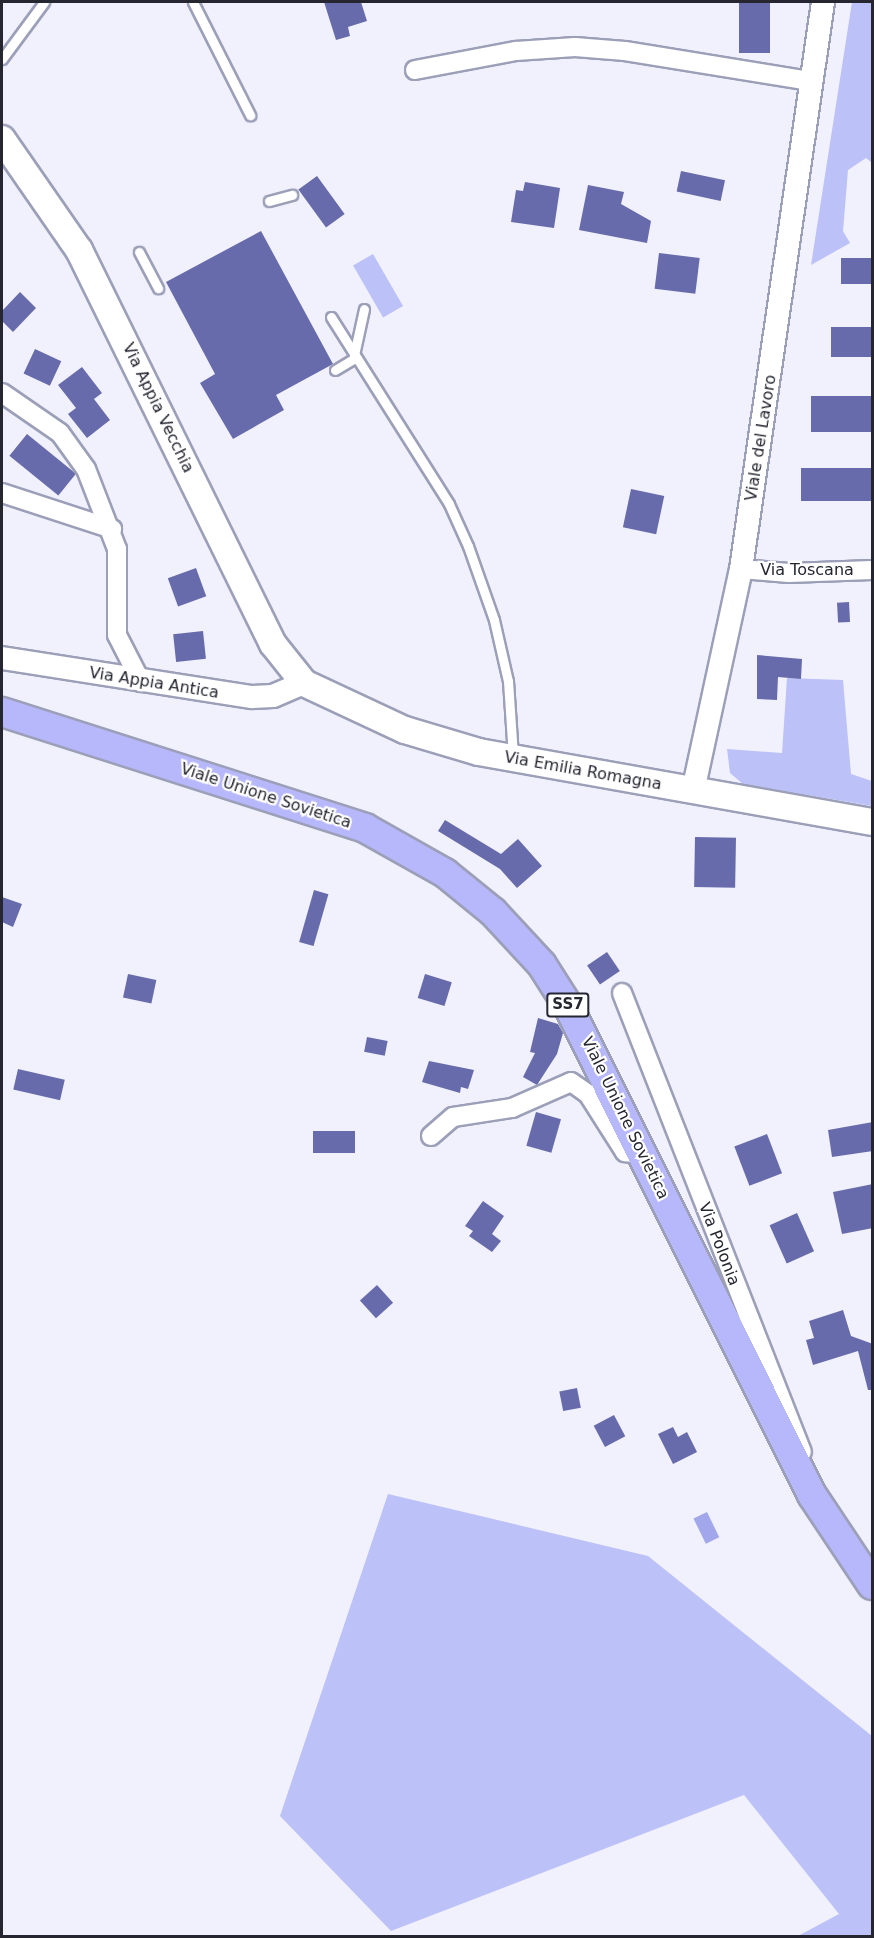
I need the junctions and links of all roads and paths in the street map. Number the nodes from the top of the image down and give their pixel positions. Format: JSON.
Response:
{"nodes":[{"id":1,"x":44,"y":2,"type":"edge"},
{"id":2,"x":193,"y":2,"type":"edge"},
{"id":3,"x":824,"y":2,"type":"edge"},
{"id":4,"x":2,"y":59,"type":"edge"},
{"id":5,"x":2,"y":70,"type":"edge"},
{"id":6,"x":415,"y":70,"type":"dead end"},
{"id":7,"x":811,"y":81,"type":"junction"},
{"id":8,"x":250,"y":115,"type":"dead end"},
{"id":9,"x":2,"y":133,"type":"edge"},
{"id":10,"x":292,"y":195,"type":"dead end"},
{"id":11,"x":269,"y":201,"type":"dead end"},
{"id":12,"x":139,"y":252,"type":"dead end"},
{"id":13,"x":158,"y":288,"type":"dead end"},
{"id":14,"x":364,"y":309,"type":"dead end"},
{"id":15,"x":331,"y":317,"type":"dead end"},
{"id":16,"x":355,"y":358,"type":"junction"},
{"id":17,"x":335,"y":370,"type":"dead end"},
{"id":18,"x":2,"y":393,"type":"edge"},
{"id":19,"x":2,"y":493,"type":"edge"},
{"id":20,"x":112,"y":529,"type":"junction"},
{"id":21,"x":741,"y":569,"type":"junction"},
{"id":22,"x":873,"y":570,"type":"edge"},
{"id":23,"x":2,"y":658,"type":"edge"},
{"id":24,"x":141,"y":682,"type":"junction"},
{"id":25,"x":304,"y":683,"type":"junction"},
{"id":26,"x":2,"y":712,"type":"edge"},
{"id":27,"x":513,"y":759,"type":"junction"},
{"id":28,"x":693,"y":791,"type":"junction"},
{"id":29,"x":873,"y":822,"type":"edge"},
{"id":30,"x":622,"y":993,"type":"dead end"},
{"id":31,"x":431,"y":1136,"type":"dead end"},
{"id":32,"x":642,"y":1154,"type":"junction"},
{"id":33,"x":812,"y":1496,"type":"junction"},
{"id":34,"x":873,"y":1585,"type":"edge"}],
"edges":[{"from":1,"to":4,"type":"lane"},
{"from":2,"to":8,"type":"lane"},
{"from":3,"to":7,"type":"street","name":"Viale del Lavoro"},
{"from":4,"to":5,"type":"lane"},
{"from":6,"to":7,"type":"street"},
{"from":7,"to":21,"type":"street","name":"Viale del Lavoro"},
{"from":9,"to":25,"type":"main road","name":"Via Appia Vecchia"},
{"from":10,"to":11,"type":"lane"},
{"from":12,"to":13,"type":"lane"},
{"from":14,"to":16,"type":"lane"},
{"from":15,"to":16,"type":"lane"},
{"from":16,"to":17,"type":"lane"},
{"from":16,"to":27,"type":"lane"},
{"from":18,"to":20,"type":"street"},
{"from":19,"to":20,"type":"street"},
{"from":20,"to":24,"type":"street"},
{"from":21,"to":22,"type":"street","name":"Via Toscana"},
{"from":21,"to":28,"type":"street","name":"Viale del Lavoro"},
{"from":23,"to":24,"type":"street","name":"Via Appia Antica"},
{"from":24,"to":25,"type":"street","name":"Via Appia Antica"},
{"from":25,"to":27,"type":"main road","name":"Via Emilia Romagna"},
{"from":26,"to":32,"type":"main road","name":"Viale Unione Sovietica","number":"SS7"},
{"from":27,"to":28,"type":"main road","name":"Via Emilia Romagna"},
{"from":28,"to":29,"type":"main road","name":"Via Emilia Romagna"},
{"from":30,"to":33,"type":"street","name":"Via Polonia"},
{"from":31,"to":32,"type":"street"},
{"from":32,"to":33,"type":"main road","name":"Viale Unione Sovietica","number":"SS7"},
{"from":33,"to":34,"type":"main road","name":"Viale Unione Sovietica","number":"SS7"}]}
